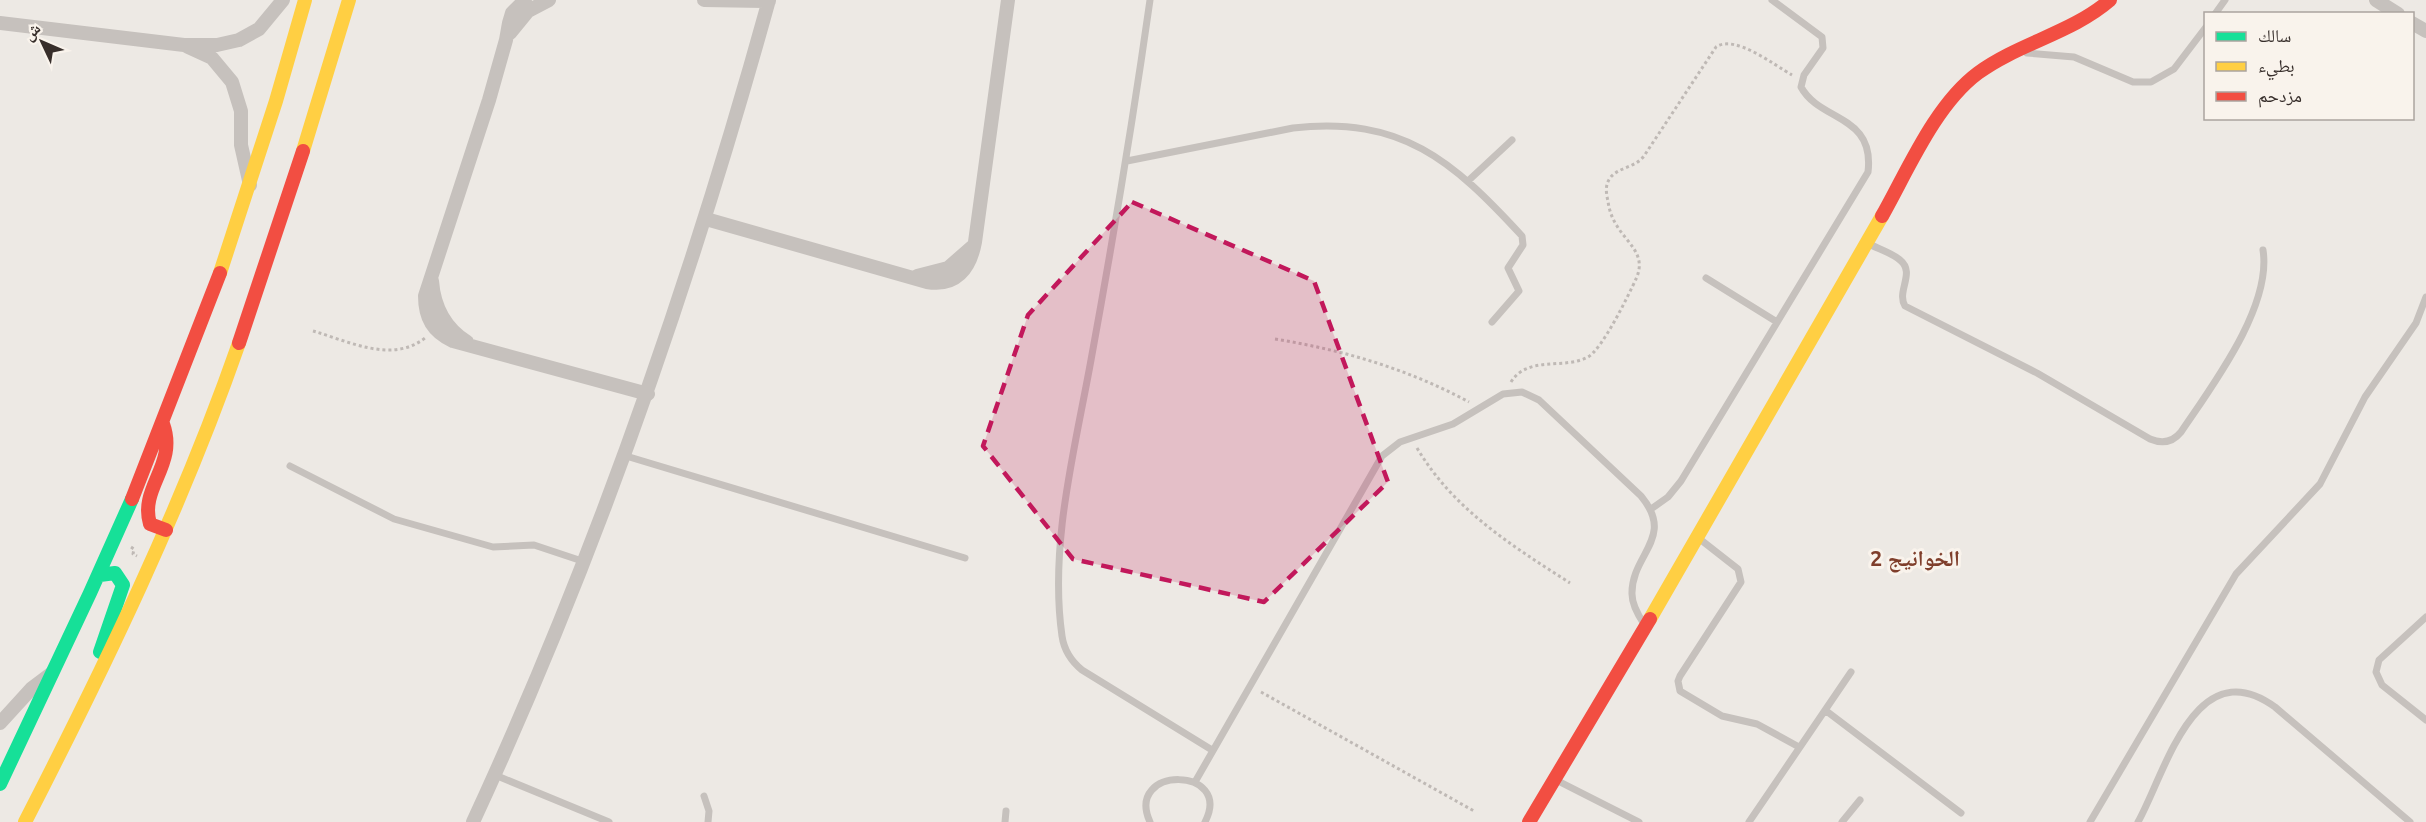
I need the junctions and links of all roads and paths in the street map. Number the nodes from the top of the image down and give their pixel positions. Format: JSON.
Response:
{"nodes":[{"id":1,"x":283,"y":0,"type":"edge"},
{"id":2,"x":305,"y":0,"type":"edge"},
{"id":3,"x":349,"y":0,"type":"edge"},
{"id":4,"x":525,"y":0,"type":"edge"},
{"id":5,"x":549,"y":0,"type":"edge"},
{"id":6,"x":704,"y":0,"type":"edge"},
{"id":7,"x":1008,"y":0,"type":"edge"},
{"id":8,"x":1150,"y":0,"type":"edge"},
{"id":9,"x":1772,"y":0,"type":"edge"},
{"id":10,"x":2110,"y":0,"type":"edge"},
{"id":11,"x":2376,"y":0,"type":"edge"},
{"id":12,"x":769,"y":1,"type":"edge"},
{"id":13,"x":2395,"y":12,"type":"edge"},
{"id":14,"x":0,"y":23,"type":"edge"},
{"id":15,"x":2204,"y":28,"type":"edge"},
{"id":16,"x":506,"y":40,"type":"junction"},
{"id":17,"x":184,"y":45,"type":"junction"},
{"id":18,"x":2019,"y":52,"type":"junction"},
{"id":19,"x":1801,"y":81,"type":"junction"},
{"id":20,"x":1512,"y":140,"type":"dead end"},
{"id":21,"x":1127,"y":161,"type":"junction"},
{"id":22,"x":1468,"y":181,"type":"junction"},
{"id":23,"x":250,"y":188,"type":"junction"},
{"id":24,"x":706,"y":219,"type":"junction"},
{"id":25,"x":1867,"y":243,"type":"junction"},
{"id":26,"x":2263,"y":250,"type":"dead end"},
{"id":27,"x":431,"y":277,"type":"junction"},
{"id":28,"x":1706,"y":278,"type":"dead end"},
{"id":29,"x":2426,"y":297,"type":"edge"},
{"id":30,"x":1492,"y":322,"type":"dead end"},
{"id":31,"x":1777,"y":322,"type":"junction"},
{"id":32,"x":433,"y":328,"type":"junction"},
{"id":33,"x":313,"y":331,"type":"dead end"},
{"id":34,"x":1275,"y":339,"type":"dead end"},
{"id":35,"x":471,"y":345,"type":"junction"},
{"id":36,"x":648,"y":394,"type":"junction"},
{"id":37,"x":1503,"y":394,"type":"junction"},
{"id":38,"x":1482,"y":409,"type":"junction"},
{"id":39,"x":163,"y":424,"type":"junction"},
{"id":40,"x":1411,"y":439,"type":"junction"},
{"id":41,"x":626,"y":456,"type":"junction"},
{"id":42,"x":290,"y":466,"type":"dead end"},
{"id":43,"x":1652,"y":509,"type":"junction"},
{"id":44,"x":166,"y":530,"type":"junction"},
{"id":45,"x":1699,"y":538,"type":"junction"},
{"id":46,"x":115,"y":541,"type":"junction"},
{"id":47,"x":965,"y":558,"type":"dead end"},
{"id":48,"x":153,"y":561,"type":"junction"},
{"id":49,"x":585,"y":562,"type":"junction"},
{"id":50,"x":100,"y":574,"type":"junction"},
{"id":51,"x":1570,"y":583,"type":"dead end"},
{"id":52,"x":2426,"y":617,"type":"edge"},
{"id":53,"x":1646,"y":627,"type":"junction"},
{"id":54,"x":103,"y":669,"type":"junction"},
{"id":55,"x":57,"y":670,"type":"junction"},
{"id":56,"x":1851,"y":672,"type":"dead end"},
{"id":57,"x":1249,"y":685,"type":"junction"},
{"id":58,"x":1825,"y":710,"type":"junction"},
{"id":59,"x":2426,"y":720,"type":"edge"},
{"id":60,"x":0,"y":723,"type":"edge"},
{"id":61,"x":1799,"y":747,"type":"junction"},
{"id":62,"x":1212,"y":750,"type":"junction"},
{"id":63,"x":495,"y":775,"type":"junction"},
{"id":64,"x":1555,"y":779,"type":"junction"},
{"id":65,"x":1195,"y":782,"type":"junction"},
{"id":66,"x":0,"y":784,"type":"edge"},
{"id":67,"x":704,"y":796,"type":"dead end"},
{"id":68,"x":1860,"y":800,"type":"dead end"},
{"id":69,"x":1006,"y":811,"type":"dead end"},
{"id":70,"x":1474,"y":812,"type":"dead end"},
{"id":71,"x":1961,"y":813,"type":"dead end"},
{"id":72,"x":25,"y":822,"type":"edge"},
{"id":73,"x":473,"y":822,"type":"edge"},
{"id":74,"x":609,"y":822,"type":"edge"},
{"id":75,"x":708,"y":822,"type":"edge"},
{"id":76,"x":1005,"y":822,"type":"edge"},
{"id":77,"x":1150,"y":822,"type":"edge"},
{"id":78,"x":1205,"y":822,"type":"edge"},
{"id":79,"x":1529,"y":822,"type":"edge"},
{"id":80,"x":1640,"y":822,"type":"edge"},
{"id":81,"x":1749,"y":822,"type":"edge"},
{"id":82,"x":1842,"y":822,"type":"edge"},
{"id":83,"x":2090,"y":822,"type":"edge"},
{"id":84,"x":2138,"y":822,"type":"edge"},
{"id":85,"x":2410,"y":822,"type":"edge"}],
"edges":[{"from":1,"to":17,"type":"street"},
{"from":2,"to":23,"type":"street"},
{"from":3,"to":44,"type":"street"},
{"from":4,"to":16,"type":"street"},
{"from":5,"to":16,"type":"street"},
{"from":6,"to":12,"type":"street"},
{"from":7,"to":24,"type":"street"},
{"from":8,"to":21,"type":"lane"},
{"from":9,"to":19,"type":"lane"},
{"from":10,"to":18,"type":"street"},
{"from":11,"to":13,"type":"street"},
{"from":12,"to":24,"type":"street"},
{"from":14,"to":17,"type":"street"},
{"from":15,"to":18,"type":"lane"},
{"from":16,"to":27,"type":"street"},
{"from":17,"to":23,"type":"street"},
{"from":18,"to":25,"type":"street"},
{"from":19,"to":31,"type":"lane"},
{"from":19,"to":37,"type":"path"},
{"from":20,"to":22,"type":"lane"},
{"from":21,"to":22,"type":"lane"},
{"from":21,"to":62,"type":"lane"},
{"from":22,"to":30,"type":"lane"},
{"from":23,"to":39,"type":"street"},
{"from":24,"to":36,"type":"street"},
{"from":25,"to":26,"type":"lane"},
{"from":25,"to":45,"type":"street"},
{"from":27,"to":32,"type":"street"},
{"from":27,"to":35,"type":"street"},
{"from":28,"to":31,"type":"lane"},
{"from":29,"to":83,"type":"lane"},
{"from":31,"to":43,"type":"lane"},
{"from":32,"to":33,"type":"path"},
{"from":32,"to":35,"type":"street"},
{"from":34,"to":38,"type":"path"},
{"from":35,"to":36,"type":"street"},
{"from":36,"to":41,"type":"street"},
{"from":37,"to":38,"type":"lane"},
{"from":37,"to":43,"type":"lane"},
{"from":38,"to":40,"type":"lane"},
{"from":39,"to":44,"type":"street"},
{"from":39,"to":46,"type":"street"},
{"from":40,"to":51,"type":"path"},
{"from":40,"to":57,"type":"lane"},
{"from":41,"to":47,"type":"lane"},
{"from":41,"to":49,"type":"street"},
{"from":42,"to":49,"type":"lane"},
{"from":43,"to":53,"type":"lane"},
{"from":44,"to":48,"type":"street"},
{"from":45,"to":53,"type":"street"},
{"from":45,"to":61,"type":"lane"},
{"from":46,"to":48,"type":"path"},
{"from":46,"to":50,"type":"street"},
{"from":48,"to":54,"type":"street"},
{"from":49,"to":63,"type":"street"},
{"from":50,"to":54,"type":"street"},
{"from":50,"to":55,"type":"street"},
{"from":52,"to":59,"type":"lane"},
{"from":53,"to":64,"type":"street"},
{"from":54,"to":72,"type":"street"},
{"from":55,"to":60,"type":"street"},
{"from":55,"to":66,"type":"street"},
{"from":56,"to":58,"type":"lane"},
{"from":57,"to":62,"type":"lane"},
{"from":57,"to":70,"type":"path"},
{"from":58,"to":61,"type":"lane"},
{"from":58,"to":71,"type":"lane"},
{"from":61,"to":81,"type":"lane"},
{"from":62,"to":65,"type":"lane"},
{"from":63,"to":73,"type":"street"},
{"from":63,"to":74,"type":"lane"},
{"from":64,"to":79,"type":"street"},
{"from":64,"to":80,"type":"lane"},
{"from":65,"to":77,"type":"lane"},
{"from":65,"to":78,"type":"lane"},
{"from":67,"to":75,"type":"lane"},
{"from":68,"to":82,"type":"lane"},
{"from":69,"to":76,"type":"lane"},
{"from":84,"to":85,"type":"lane"}]}
